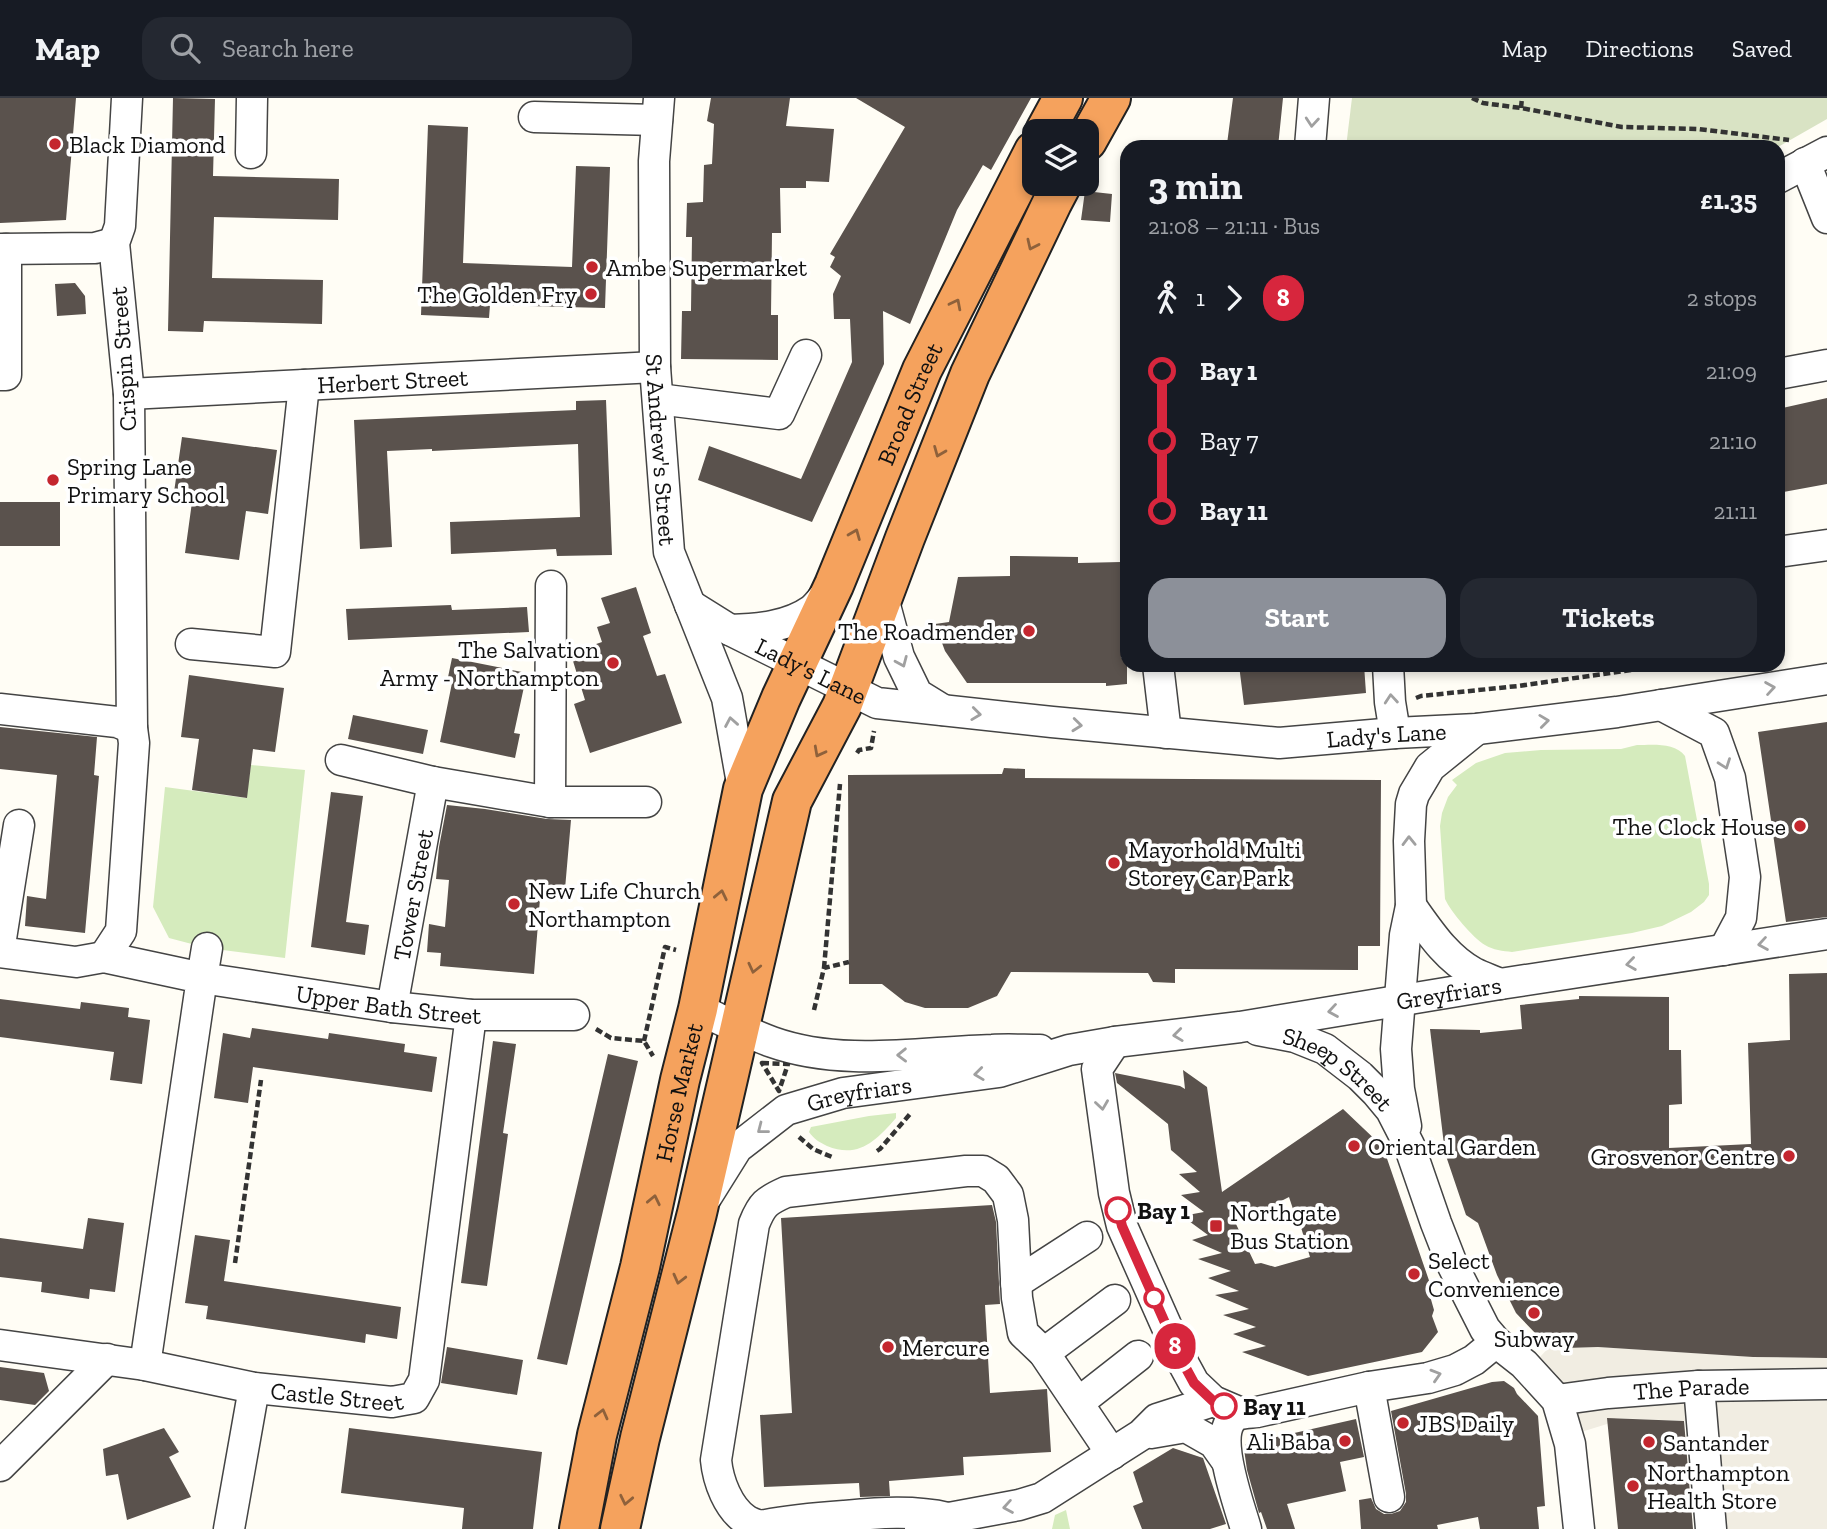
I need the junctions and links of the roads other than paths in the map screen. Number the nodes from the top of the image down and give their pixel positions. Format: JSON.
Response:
{"nodes":[{"id":1,"x":127,"y":98,"type":"edge"},
{"id":2,"x":252,"y":98,"type":"edge"},
{"id":3,"x":1063,"y":98,"type":"edge"},
{"id":4,"x":1111,"y":98,"type":"edge"},
{"id":5,"x":1314,"y":98,"type":"edge"},
{"id":6,"x":658,"y":109,"type":"edge"},
{"id":7,"x":534,"y":117,"type":"dead end"},
{"id":8,"x":1052,"y":119,"type":"edge"},
{"id":9,"x":1099,"y":120,"type":"edge"},
{"id":10,"x":1311,"y":140,"type":"edge"},
{"id":11,"x":251,"y":153,"type":"dead end"},
{"id":12,"x":1816,"y":157,"type":"edge"},
{"id":13,"x":1022,"y":174,"type":"edge"},
{"id":14,"x":1785,"y":174,"type":"edge"},
{"id":15,"x":1056,"y":196,"type":"edge"},
{"id":16,"x":1827,"y":218,"type":"edge"},
{"id":17,"x":114,"y":243,"type":"junction"},
{"id":18,"x":3,"y":249,"type":"edge"},
{"id":19,"x":806,"y":355,"type":"dead end"},
{"id":20,"x":1827,"y":365,"type":"edge"},
{"id":21,"x":655,"y":367,"type":"junction"},
{"id":22,"x":1785,"y":373,"type":"edge"},
{"id":23,"x":0,"y":375,"type":"edge"},
{"id":24,"x":304,"y":385,"type":"junction"},
{"id":25,"x":129,"y":394,"type":"junction"},
{"id":26,"x":658,"y":399,"type":"junction"},
{"id":27,"x":1827,"y":545,"type":"edge"},
{"id":28,"x":1785,"y":551,"type":"edge"},
{"id":29,"x":834,"y":584,"type":"junction"},
{"id":30,"x":551,"y":586,"type":"dead end"},
{"id":31,"x":883,"y":598,"type":"junction"},
{"id":32,"x":690,"y":605,"type":"junction"},
{"id":33,"x":730,"y":630,"type":"junction"},
{"id":34,"x":191,"y":644,"type":"dead end"},
{"id":35,"x":797,"y":664,"type":"junction"},
{"id":36,"x":1159,"y":672,"type":"edge"},
{"id":37,"x":1388,"y":672,"type":"edge"},
{"id":38,"x":1827,"y":679,"type":"edge"},
{"id":39,"x":848,"y":690,"type":"junction"},
{"id":40,"x":1661,"y":705,"type":"junction"},
{"id":41,"x":0,"y":709,"type":"edge"},
{"id":42,"x":943,"y":710,"type":"junction"},
{"id":43,"x":132,"y":728,"type":"junction"},
{"id":44,"x":1477,"y":729,"type":"junction"},
{"id":45,"x":1166,"y":733,"type":"junction"},
{"id":46,"x":1395,"y":733,"type":"junction"},
{"id":47,"x":341,"y":761,"type":"dead end"},
{"id":48,"x":433,"y":782,"type":"junction"},
{"id":49,"x":743,"y":789,"type":"junction"},
{"id":50,"x":550,"y":802,"type":"junction"},
{"id":51,"x":646,"y":802,"type":"dead end"},
{"id":52,"x":19,"y":825,"type":"dead end"},
{"id":53,"x":1412,"y":906,"type":"junction"},
{"id":54,"x":1827,"y":934,"type":"edge"},
{"id":55,"x":0,"y":945,"type":"edge"},
{"id":56,"x":206,"y":948,"type":"dead end"},
{"id":57,"x":1724,"y":950,"type":"junction"},
{"id":58,"x":0,"y":952,"type":"edge"},
{"id":59,"x":104,"y":957,"type":"junction"},
{"id":60,"x":202,"y":978,"type":"junction"},
{"id":61,"x":1500,"y":984,"type":"junction"},
{"id":62,"x":1401,"y":1000,"type":"junction"},
{"id":63,"x":393,"y":1007,"type":"junction"},
{"id":64,"x":698,"y":1009,"type":"junction"},
{"id":65,"x":471,"y":1015,"type":"junction"},
{"id":66,"x":574,"y":1015,"type":"road end"},
{"id":67,"x":1240,"y":1027,"type":"junction"},
{"id":68,"x":741,"y":1028,"type":"junction"},
{"id":69,"x":1115,"y":1042,"type":"junction"},
{"id":70,"x":1069,"y":1051,"type":"junction"},
{"id":71,"x":1409,"y":1145,"type":"junction"},
{"id":72,"x":697,"y":1213,"type":"junction"},
{"id":73,"x":1087,"y":1237,"type":"dead end"},
{"id":74,"x":1016,"y":1283,"type":"junction"},
{"id":75,"x":1115,"y":1300,"type":"dead end"},
{"id":76,"x":1496,"y":1342,"type":"junction"},
{"id":77,"x":0,"y":1345,"type":"edge"},
{"id":78,"x":1044,"y":1353,"type":"junction"},
{"id":79,"x":1138,"y":1356,"type":"dead end"},
{"id":80,"x":107,"y":1359,"type":"junction"},
{"id":81,"x":145,"y":1365,"type":"junction"},
{"id":82,"x":1827,"y":1384,"type":"edge"},
{"id":83,"x":1699,"y":1386,"type":"junction"},
{"id":84,"x":1369,"y":1387,"type":"junction"},
{"id":85,"x":254,"y":1388,"type":"junction"},
{"id":86,"x":1558,"y":1400,"type":"junction"},
{"id":87,"x":1213,"y":1401,"type":"junction"},
{"id":88,"x":1078,"y":1403,"type":"junction"},
{"id":89,"x":1241,"y":1413,"type":"junction"},
{"id":90,"x":1141,"y":1435,"type":"junction"},
{"id":91,"x":1112,"y":1454,"type":"junction"},
{"id":92,"x":1226,"y":1460,"type":"junction"},
{"id":93,"x":0,"y":1466,"type":"edge"},
{"id":94,"x":1388,"y":1497,"type":"dead end"},
{"id":95,"x":725,"y":1518,"type":"edge"},
{"id":96,"x":949,"y":1518,"type":"junction"},
{"id":97,"x":764,"y":1528,"type":"edge"},
{"id":98,"x":229,"y":1529,"type":"edge"},
{"id":99,"x":579,"y":1529,"type":"edge"},
{"id":100,"x":620,"y":1529,"type":"edge"},
{"id":101,"x":920,"y":1529,"type":"edge"},
{"id":102,"x":1246,"y":1529,"type":"edge"},
{"id":103,"x":1579,"y":1529,"type":"edge"},
{"id":104,"x":1712,"y":1529,"type":"edge"}],
"edges":[{"from":1,"to":17,"type":"street","name":"Crispin Street"},
{"from":2,"to":11,"type":"street"},
{"from":3,"to":8,"type":"highway"},
{"from":4,"to":9,"type":"highway"},
{"from":5,"to":10,"type":"street","one_way":true},
{"from":6,"to":7,"type":"street"},
{"from":6,"to":21,"type":"street","name":"St Andrew's Street"},
{"from":12,"to":14,"type":"street"},
{"from":12,"to":16,"type":"street"},
{"from":29,"to":13,"type":"highway","name":"Broad Street","one_way":true},
{"from":15,"to":31,"type":"highway","name":"Horse Market","one_way":true},
{"from":17,"to":18,"type":"street"},
{"from":17,"to":25,"type":"street","name":"Crispin Street"},
{"from":18,"to":23,"type":"street"},
{"from":19,"to":26,"type":"street"},
{"from":20,"to":22,"type":"street"},
{"from":21,"to":24,"type":"street","name":"Herbert Street"},
{"from":21,"to":26,"type":"street","name":"St Andrew's Street"},
{"from":24,"to":25,"type":"street","name":"Herbert Street"},
{"from":24,"to":34,"type":"street"},
{"from":25,"to":43,"type":"street","name":"Crispin Street"},
{"from":26,"to":32,"type":"street","name":"St Andrew's Street"},
{"from":27,"to":28,"type":"street"},
{"from":29,"to":33,"type":"street"},
{"from":29,"to":35,"type":"highway","name":"Broad Street"},
{"from":30,"to":50,"type":"street"},
{"from":31,"to":39,"type":"highway","name":"Horse Market"},
{"from":31,"to":42,"type":"street","name":"Lady's Lane","one_way":true},
{"from":32,"to":33,"type":"street","name":"Lady's Lane"},
{"from":49,"to":32,"type":"street","name":"St Andrew's Street","one_way":true},
{"from":33,"to":35,"type":"street","name":"Lady's Lane"},
{"from":35,"to":39,"type":"street","name":"Lady's Lane"},
{"from":35,"to":49,"type":"highway","name":"Horse Market"},
{"from":36,"to":45,"type":"street"},
{"from":46,"to":37,"type":"street","one_way":true},
{"from":40,"to":38,"type":"street","name":"Lady's Lane","one_way":true},
{"from":39,"to":42,"type":"street","name":"Lady's Lane"},
{"from":39,"to":68,"type":"highway","name":"Horse Market","one_way":true},
{"from":44,"to":40,"type":"street","name":"Lady's Lane","one_way":true},
{"from":40,"to":57,"type":"street","one_way":true},
{"from":41,"to":43,"type":"street"},
{"from":42,"to":45,"type":"street","name":"Lady's Lane","one_way":true},
{"from":43,"to":59,"type":"street","name":"Crispin Street"},
{"from":44,"to":46,"type":"street","name":"Lady's Lane"},
{"from":53,"to":44,"type":"street","one_way":true},
{"from":45,"to":46,"type":"street","name":"Lady's Lane"},
{"from":47,"to":48,"type":"street"},
{"from":48,"to":50,"type":"street"},
{"from":48,"to":63,"type":"street","name":"Tower Street"},
{"from":64,"to":49,"type":"highway","name":"Horse Market","one_way":true},
{"from":50,"to":51,"type":"street"},
{"from":52,"to":55,"type":"street"},
{"from":53,"to":61,"type":"street"},
{"from":53,"to":62,"type":"street"},
{"from":54,"to":57,"type":"street","name":"Greyfriars","one_way":true},
{"from":56,"to":60,"type":"street"},
{"from":57,"to":61,"type":"street","name":"Greyfriars","one_way":true},
{"from":58,"to":59,"type":"street","name":"Upper Bath Street"},
{"from":59,"to":60,"type":"street","name":"Upper Bath Street"},
{"from":60,"to":63,"type":"street","name":"Upper Bath Street"},
{"from":60,"to":81,"type":"street"},
{"from":61,"to":62,"type":"street","name":"Greyfriars"},
{"from":62,"to":67,"type":"street","name":"Greyfriars","one_way":true},
{"from":62,"to":71,"type":"street","name":"Sheep Street"},
{"from":63,"to":65,"type":"street","name":"Upper Bath Street"},
{"from":64,"to":68,"type":"street","name":"Greyfriars"},
{"from":99,"to":64,"type":"highway","name":"Horse Market","one_way":true},
{"from":65,"to":66,"type":"street","name":"Upper Bath Street"},
{"from":65,"to":85,"type":"street","name":"Castle Street"},
{"from":67,"to":69,"type":"street","name":"Greyfriars","one_way":true},
{"from":67,"to":71,"type":"street","name":"Sheep Street"},
{"from":70,"to":68,"type":"street","name":"Greyfriars","one_way":true},
{"from":68,"to":72,"type":"highway","name":"Horse Market"},
{"from":69,"to":70,"type":"street","name":"Greyfriars"},
{"from":69,"to":87,"type":"street","one_way":true},
{"from":70,"to":72,"type":"street","name":"Greyfriars","one_way":true},
{"from":71,"to":76,"type":"street","name":"Sheep Street"},
{"from":72,"to":100,"type":"highway","name":"Horse Market","one_way":true},
{"from":73,"to":74,"type":"street"},
{"from":74,"to":78,"type":"street"},
{"from":74,"to":95,"type":"street"},
{"from":75,"to":78,"type":"street"},
{"from":84,"to":76,"type":"street","one_way":true},
{"from":76,"to":86,"type":"street","name":"Sheep Street"},
{"from":77,"to":80,"type":"street","name":"Castle Street"},
{"from":78,"to":88,"type":"street"},
{"from":79,"to":88,"type":"street"},
{"from":80,"to":81,"type":"street","name":"Castle Street"},
{"from":80,"to":93,"type":"street"},
{"from":81,"to":85,"type":"street","name":"Castle Street"},
{"from":82,"to":83,"type":"street","name":"The Parade"},
{"from":83,"to":86,"type":"street","name":"The Parade"},
{"from":83,"to":104,"type":"street"},
{"from":84,"to":89,"type":"street"},
{"from":84,"to":94,"type":"street"},
{"from":85,"to":98,"type":"street"},
{"from":86,"to":103,"type":"street"},
{"from":87,"to":89,"type":"street"},
{"from":87,"to":90,"type":"street"},
{"from":88,"to":91,"type":"street"},
{"from":89,"to":92,"type":"street"},
{"from":90,"to":91,"type":"street"},
{"from":90,"to":92,"type":"street"},
{"from":91,"to":96,"type":"street","one_way":true},
{"from":92,"to":102,"type":"street"},
{"from":95,"to":97,"type":"street"},
{"from":96,"to":97,"type":"street"},
{"from":96,"to":101,"type":"street"}]}
